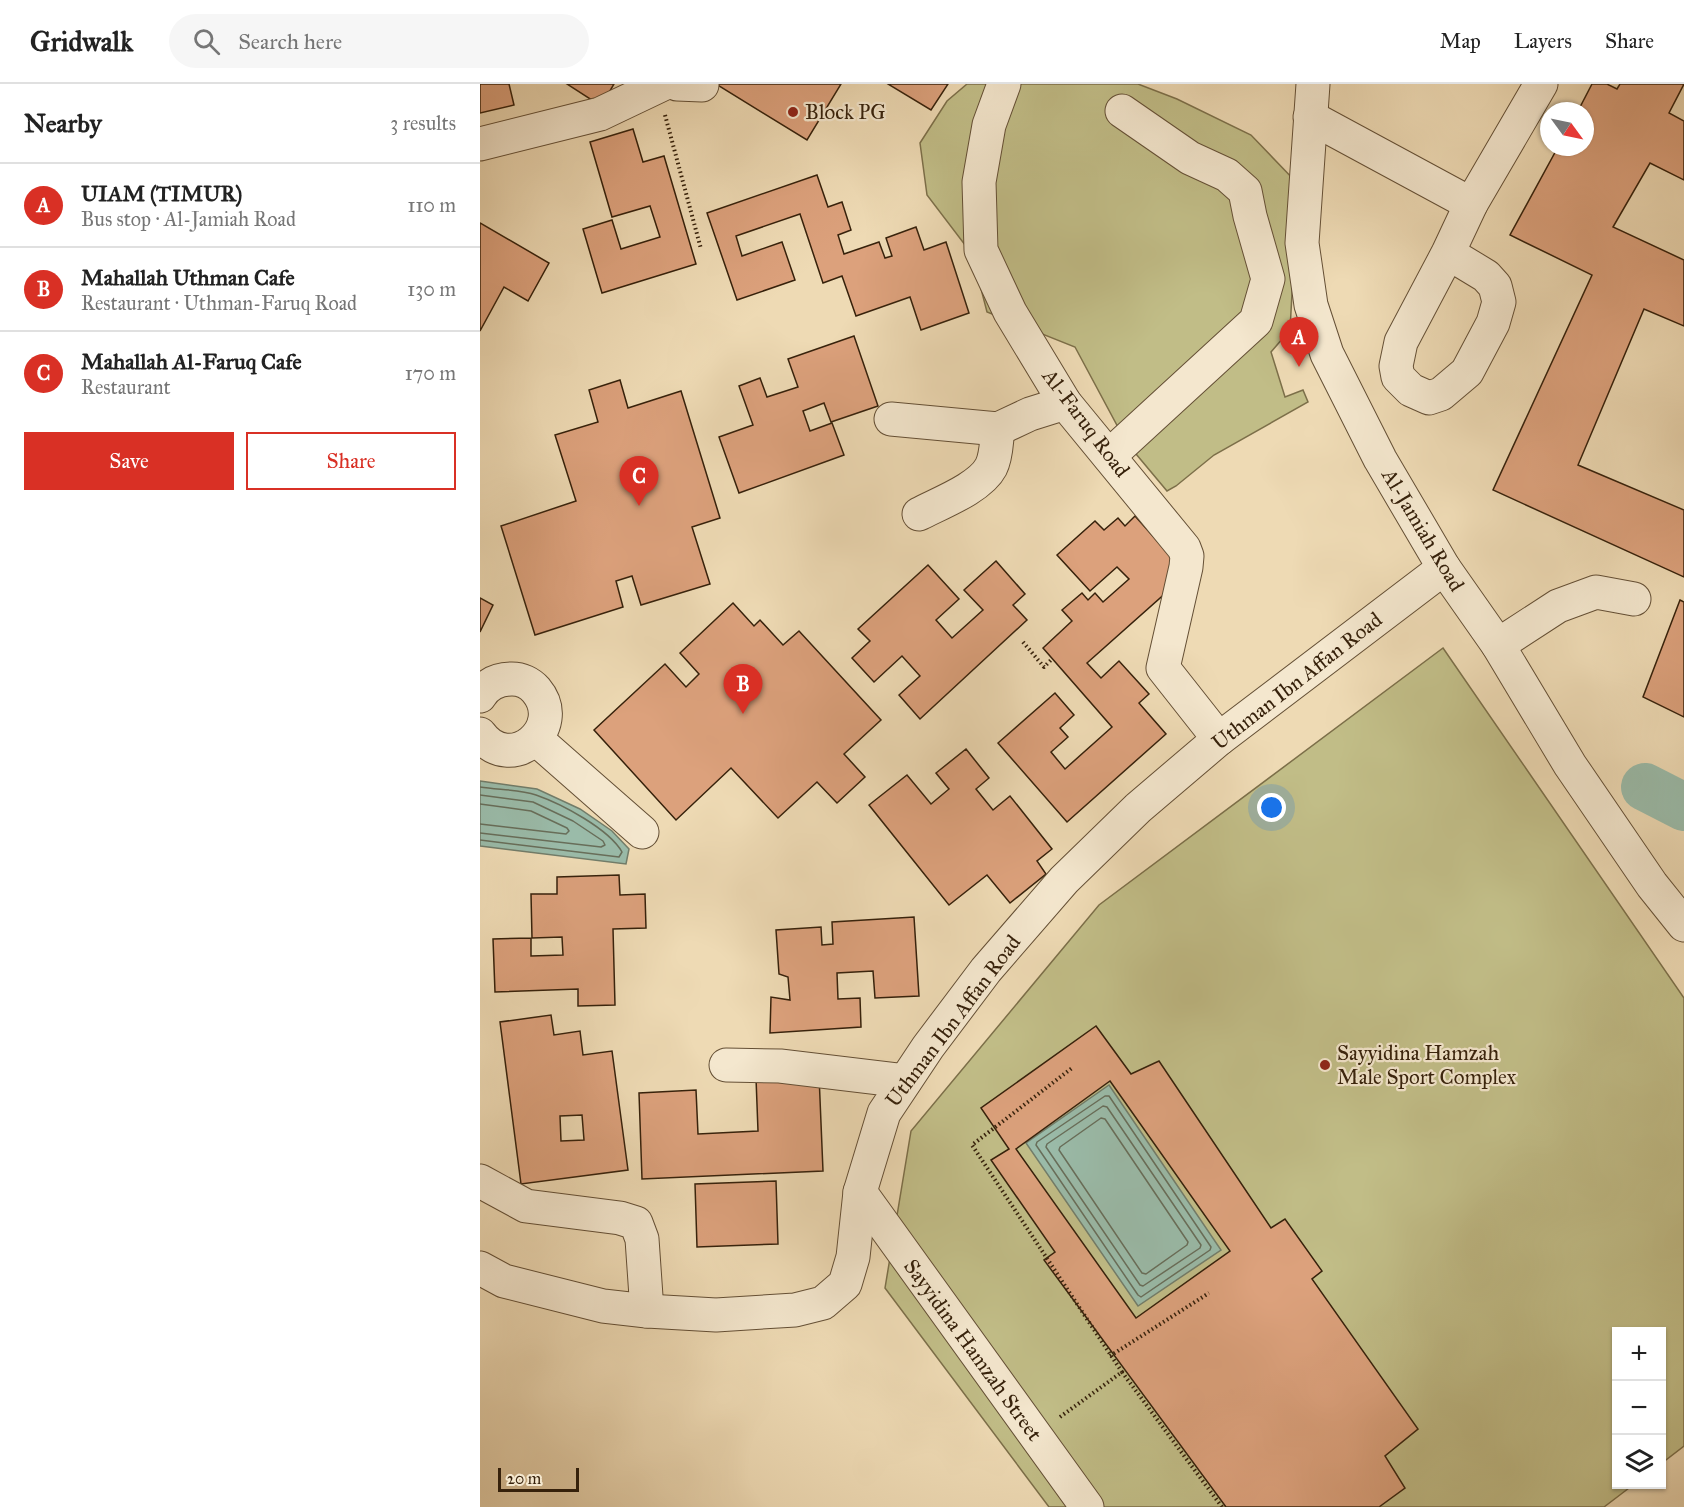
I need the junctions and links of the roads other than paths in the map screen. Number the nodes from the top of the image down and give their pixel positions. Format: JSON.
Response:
{"nodes":[{"id":1,"x":1004,"y":84,"type":"edge"},
{"id":2,"x":1312,"y":84,"type":"edge"},
{"id":3,"x":1541,"y":84,"type":"edge"},
{"id":4,"x":677,"y":91,"type":"edge"},
{"id":5,"x":1122,"y":111,"type":"dead end"},
{"id":6,"x":1310,"y":117,"type":"junction"},
{"id":7,"x":480,"y":144,"type":"edge"},
{"id":8,"x":1471,"y":204,"type":"junction"},
{"id":9,"x":1448,"y":253,"type":"dead end"},
{"id":10,"x":1065,"y":403,"type":"junction"},
{"id":11,"x":891,"y":419,"type":"dead end"},
{"id":12,"x":998,"y":429,"type":"junction"},
{"id":13,"x":1109,"y":456,"type":"junction"},
{"id":14,"x":919,"y":514,"type":"dead end"},
{"id":15,"x":1444,"y":568,"type":"junction"},
{"id":16,"x":1634,"y":599,"type":"dead end"},
{"id":17,"x":1498,"y":645,"type":"junction"},
{"id":18,"x":480,"y":696,"type":"edge"},
{"id":19,"x":480,"y":734,"type":"edge"},
{"id":20,"x":536,"y":739,"type":"junction"},
{"id":21,"x":1219,"y":739,"type":"junction"},
{"id":22,"x":642,"y":832,"type":"dead end"},
{"id":23,"x":1684,"y":925,"type":"edge"},
{"id":24,"x":726,"y":1065,"type":"dead end"},
{"id":25,"x":905,"y":1081,"type":"junction"},
{"id":26,"x":480,"y":1181,"type":"edge"},
{"id":27,"x":860,"y":1192,"type":"junction"},
{"id":28,"x":480,"y":1268,"type":"edge"},
{"id":29,"x":646,"y":1311,"type":"junction"},
{"id":30,"x":1087,"y":1507,"type":"edge"}],
"edges":[{"from":1,"to":10,"type":"street","name":"Al-Faruq Road"},
{"from":2,"to":6,"type":"street","name":"Al-Jamiah Road"},
{"from":3,"to":8,"type":"street"},
{"from":4,"to":7,"type":"street"},
{"from":5,"to":13,"type":"street"},
{"from":6,"to":8,"type":"street"},
{"from":6,"to":15,"type":"street","name":"Al-Jamiah Road"},
{"from":8,"to":9,"type":"street"},
{"from":10,"to":12,"type":"street"},
{"from":10,"to":13,"type":"street","name":"Al-Faruq Road"},
{"from":11,"to":12,"type":"street"},
{"from":12,"to":14,"type":"street"},
{"from":13,"to":21,"type":"street","name":"Al-Faruq Road"},
{"from":15,"to":17,"type":"street","name":"Al-Jamiah Road"},
{"from":15,"to":21,"type":"street","name":"Uthman Ibn Affan Road"},
{"from":16,"to":17,"type":"street"},
{"from":17,"to":23,"type":"street","name":"Al-Jamiah Road"},
{"from":18,"to":20,"type":"street"},
{"from":19,"to":20,"type":"street"},
{"from":20,"to":22,"type":"street"},
{"from":21,"to":25,"type":"street","name":"Uthman Ibn Affan Road"},
{"from":24,"to":25,"type":"street"},
{"from":25,"to":27,"type":"street","name":"Uthman Ibn Affan Road"},
{"from":26,"to":29,"type":"street"},
{"from":27,"to":29,"type":"street","name":"Uthman Ibn Affan Road"},
{"from":27,"to":30,"type":"street","name":"Sayyidina Hamzah Street"},
{"from":28,"to":29,"type":"street","name":"Uthman Ibn Affan Road"}]}
